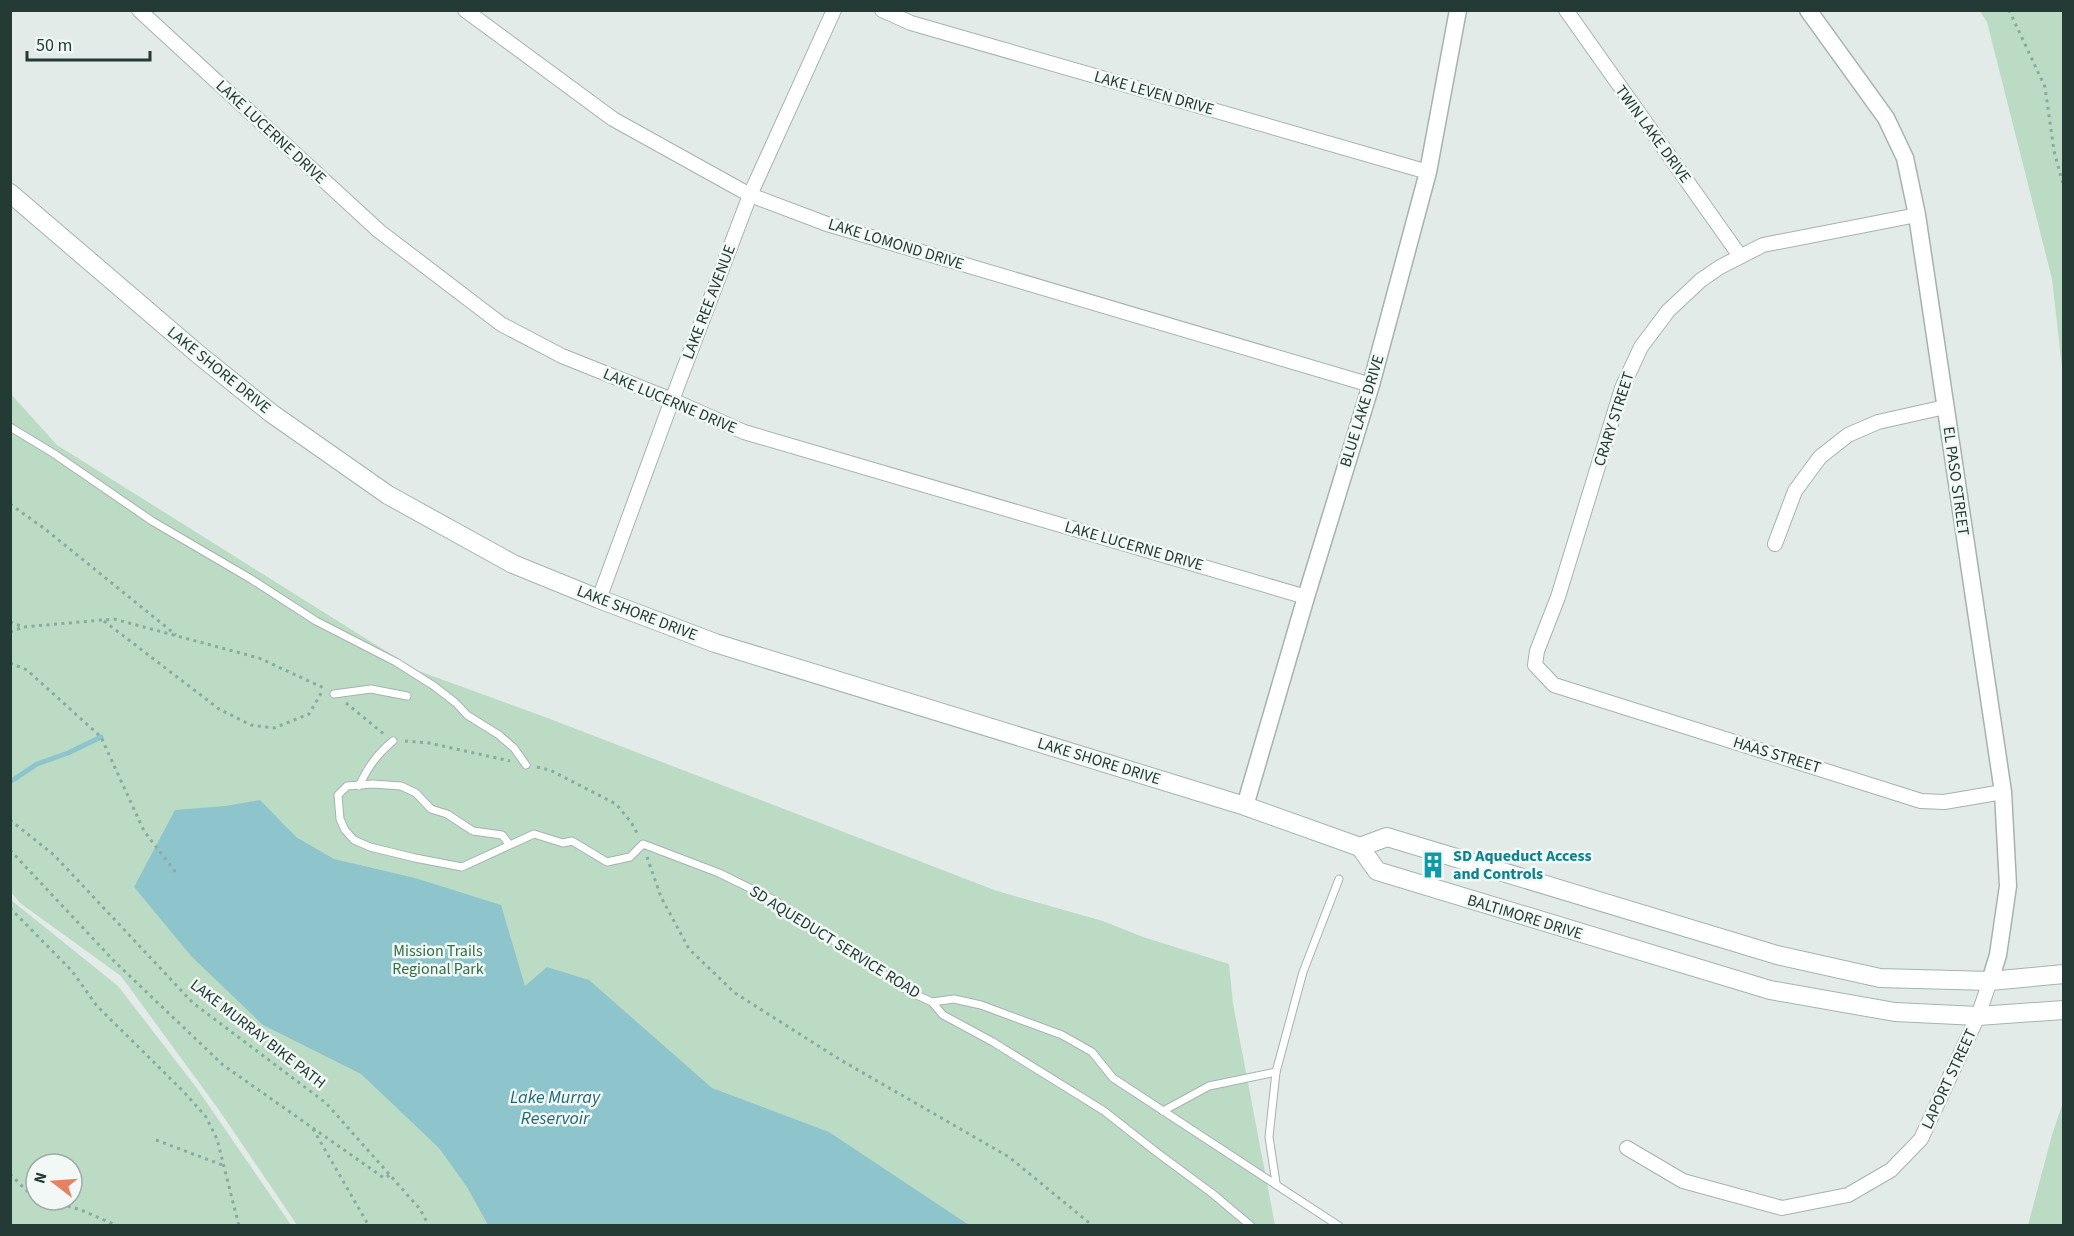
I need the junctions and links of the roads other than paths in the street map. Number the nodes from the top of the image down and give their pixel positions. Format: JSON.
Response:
{"nodes":[{"id":1,"x":138,"y":10,"type":"edge"},
{"id":2,"x":465,"y":10,"type":"edge"},
{"id":3,"x":834,"y":10,"type":"edge"},
{"id":4,"x":882,"y":10,"type":"edge"},
{"id":5,"x":1458,"y":10,"type":"edge"},
{"id":6,"x":1566,"y":10,"type":"edge"},
{"id":7,"x":1808,"y":10,"type":"edge"},
{"id":8,"x":1428,"y":172,"type":"junction"},
{"id":9,"x":10,"y":193,"type":"edge"},
{"id":10,"x":750,"y":195,"type":"junction"},
{"id":11,"x":1917,"y":215,"type":"junction"},
{"id":12,"x":1740,"y":256,"type":"junction"},
{"id":13,"x":1371,"y":386,"type":"junction"},
{"id":14,"x":672,"y":400,"type":"junction"},
{"id":15,"x":1945,"y":407,"type":"junction"},
{"id":16,"x":10,"y":427,"type":"edge"},
{"id":17,"x":1775,"y":544,"type":"dead end"},
{"id":18,"x":1306,"y":597,"type":"junction"},
{"id":19,"x":599,"y":599,"type":"junction"},
{"id":20,"x":1554,"y":686,"type":"joint"},
{"id":21,"x":334,"y":694,"type":"road end"},
{"id":22,"x":407,"y":696,"type":"dead end"},
{"id":23,"x":393,"y":741,"type":"road end"},
{"id":24,"x":526,"y":765,"type":"road end"},
{"id":25,"x":359,"y":786,"type":"junction"},
{"id":26,"x":2002,"y":792,"type":"junction"},
{"id":27,"x":1245,"y":806,"type":"junction"},
{"id":28,"x":509,"y":844,"type":"junction"},
{"id":29,"x":1360,"y":847,"type":"junction"},
{"id":30,"x":1339,"y":879,"type":"dead end"},
{"id":31,"x":2064,"y":975,"type":"edge"},
{"id":32,"x":1990,"y":981,"type":"junction"},
{"id":33,"x":932,"y":1002,"type":"junction"},
{"id":34,"x":2064,"y":1010,"type":"edge"},
{"id":35,"x":1978,"y":1017,"type":"junction"},
{"id":36,"x":1276,"y":1072,"type":"junction"},
{"id":37,"x":1163,"y":1111,"type":"junction"},
{"id":38,"x":1627,"y":1148,"type":"dead end"},
{"id":39,"x":1276,"y":1183,"type":"junction"},
{"id":40,"x":1251,"y":1226,"type":"edge"},
{"id":41,"x":1339,"y":1226,"type":"edge"}],
"edges":[{"from":1,"to":14,"type":"street","name":"LAKE LUCERNE DRIVE"},
{"from":2,"to":10,"type":"street","name":"LAKE LOMOND DRIVE"},
{"from":3,"to":10,"type":"street","name":"LAKE REE AVENUE"},
{"from":4,"to":8,"type":"street","name":"LAKE LEVEN DRIVE"},
{"from":5,"to":8,"type":"street","name":"BLUE LAKE DRIVE"},
{"from":6,"to":12,"type":"street","name":"TWIN LAKE DRIVE"},
{"from":7,"to":11,"type":"street","name":"EL PASO STREET"},
{"from":8,"to":13,"type":"street","name":"BLUE LAKE DRIVE"},
{"from":9,"to":19,"type":"main road","name":"LAKE SHORE DRIVE"},
{"from":10,"to":13,"type":"street","name":"LAKE LOMOND DRIVE"},
{"from":10,"to":14,"type":"street","name":"LAKE REE AVENUE"},
{"from":11,"to":12,"type":"street","name":"CRARY STREET"},
{"from":11,"to":15,"type":"street","name":"EL PASO STREET"},
{"from":12,"to":20,"type":"street","name":"CRARY STREET"},
{"from":13,"to":18,"type":"street","name":"BLUE LAKE DRIVE"},
{"from":14,"to":18,"type":"street","name":"LAKE LUCERNE DRIVE"},
{"from":14,"to":19,"type":"street","name":"LAKE REE AVENUE"},
{"from":15,"to":17,"type":"street"},
{"from":15,"to":26,"type":"street","name":"EL PASO STREET"},
{"from":16,"to":24,"type":"lane"},
{"from":18,"to":27,"type":"street","name":"BLUE LAKE DRIVE"},
{"from":19,"to":27,"type":"main road","name":"LAKE SHORE DRIVE"},
{"from":20,"to":26,"type":"street","name":"HAAS STREET"},
{"from":21,"to":22,"type":"lane"},
{"from":23,"to":25,"type":"lane"},
{"from":25,"to":28,"type":"lane"},
{"from":25,"to":28,"type":"lane"},
{"from":26,"to":32,"type":"street","name":"EL PASO STREET"},
{"from":27,"to":29,"type":"main road","name":"LAKE SHORE DRIVE"},
{"from":28,"to":33,"type":"lane","name":"SD AQUEDUCT SERVICE ROAD"},
{"from":29,"to":32,"type":"main road"},
{"from":29,"to":35,"type":"main road","name":"BALTIMORE DRIVE"},
{"from":30,"to":36,"type":"lane"},
{"from":31,"to":32,"type":"main road"},
{"from":32,"to":35,"type":"street","name":"LAPORT STREET"},
{"from":33,"to":37,"type":"lane","name":"SD AQUEDUCT SERVICE ROAD"},
{"from":33,"to":40,"type":"lane","name":"SD AQUEDUCT SERVICE ROAD"},
{"from":34,"to":35,"type":"main road","name":"BALTIMORE DRIVE"},
{"from":35,"to":38,"type":"street","name":"LAPORT STREET"},
{"from":36,"to":37,"type":"lane"},
{"from":36,"to":39,"type":"lane"},
{"from":37,"to":39,"type":"lane","name":"SD AQUEDUCT SERVICE ROAD"},
{"from":39,"to":41,"type":"lane","name":"SD AQUEDUCT SERVICE ROAD"}]}
